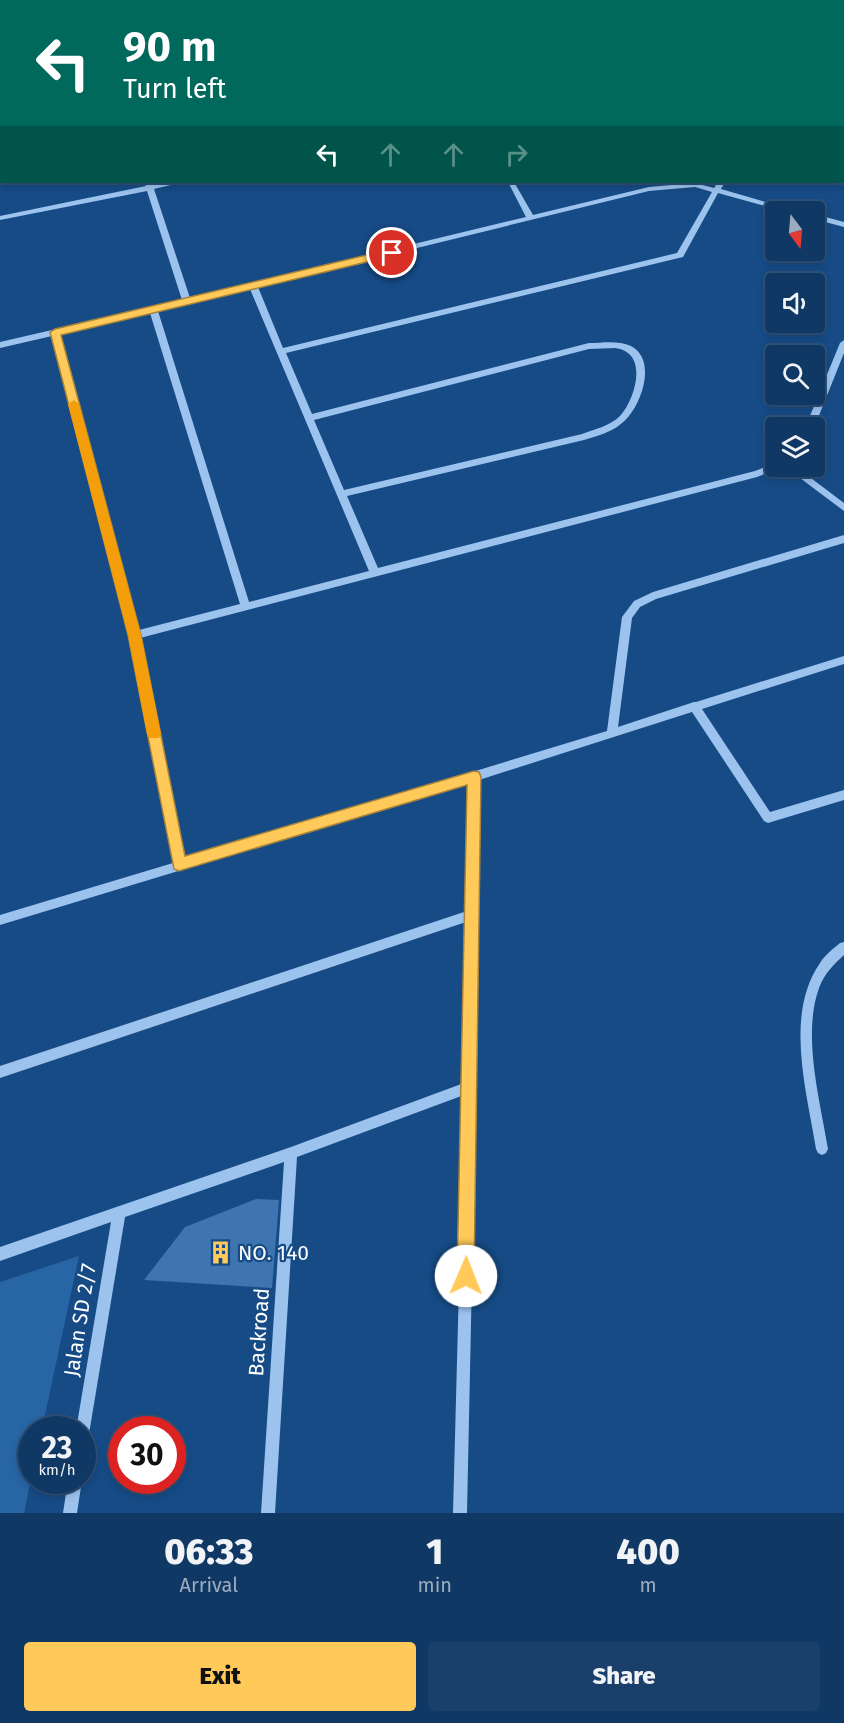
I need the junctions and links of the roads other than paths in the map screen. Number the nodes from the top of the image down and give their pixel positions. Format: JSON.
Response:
{"nodes":[{"id":1,"x":164,"y":183,"type":"edge"},
{"id":2,"x":512,"y":183,"type":"edge"},
{"id":3,"x":149,"y":184,"type":"edge"},
{"id":4,"x":719,"y":185,"type":"edge"},
{"id":5,"x":765,"y":201,"type":"edge"},
{"id":6,"x":0,"y":218,"type":"edge"},
{"id":7,"x":531,"y":219,"type":"junction"},
{"id":8,"x":825,"y":219,"type":"edge"},
{"id":9,"x":844,"y":225,"type":"edge"},
{"id":10,"x":253,"y":286,"type":"junction"},
{"id":11,"x":187,"y":302,"type":"junction"},
{"id":12,"x":153,"y":309,"type":"junction"},
{"id":13,"x":55,"y":332,"type":"junction"},
{"id":14,"x":844,"y":343,"type":"edge"},
{"id":15,"x":0,"y":345,"type":"edge"},
{"id":16,"x":281,"y":351,"type":"junction"},
{"id":17,"x":814,"y":417,"type":"edge"},
{"id":18,"x":309,"y":418,"type":"junction"},
{"id":19,"x":765,"y":471,"type":"edge"},
{"id":20,"x":803,"y":477,"type":"edge"},
{"id":21,"x":342,"y":494,"type":"junction"},
{"id":22,"x":844,"y":508,"type":"edge"},
{"id":23,"x":844,"y":539,"type":"edge"},
{"id":24,"x":375,"y":573,"type":"junction"},
{"id":25,"x":246,"y":606,"type":"junction"},
{"id":26,"x":135,"y":635,"type":"junction"},
{"id":27,"x":844,"y":660,"type":"edge"},
{"id":28,"x":694,"y":706,"type":"junction"},
{"id":29,"x":612,"y":731,"type":"junction"},
{"id":30,"x":474,"y":777,"type":"junction"},
{"id":31,"x":844,"y":795,"type":"edge"},
{"id":32,"x":179,"y":865,"type":"junction"},
{"id":33,"x":471,"y":915,"type":"junction"},
{"id":34,"x":0,"y":920,"type":"edge"},
{"id":35,"x":844,"y":947,"type":"edge"},
{"id":36,"x":0,"y":1072,"type":"edge"},
{"id":37,"x":470,"y":1087,"type":"junction"},
{"id":38,"x":822,"y":1149,"type":"dead end"},
{"id":39,"x":291,"y":1153,"type":"junction"},
{"id":40,"x":119,"y":1213,"type":"junction"},
{"id":41,"x":0,"y":1254,"type":"edge"},
{"id":42,"x":85,"y":1416,"type":"edge"},
{"id":43,"x":73,"y":1494,"type":"edge"},
{"id":44,"x":70,"y":1513,"type":"edge"},
{"id":45,"x":268,"y":1513,"type":"edge"},
{"id":46,"x":460,"y":1513,"type":"edge"}],
"edges":[{"from":1,"to":3,"type":"street"},
{"from":2,"to":7,"type":"street"},
{"from":3,"to":6,"type":"street"},
{"from":3,"to":11,"type":"street"},
{"from":4,"to":5,"type":"street"},
{"from":4,"to":7,"type":"street"},
{"from":4,"to":16,"type":"street"},
{"from":7,"to":10,"type":"street"},
{"from":8,"to":9,"type":"street"},
{"from":10,"to":11,"type":"street"},
{"from":10,"to":16,"type":"street"},
{"from":11,"to":12,"type":"street"},
{"from":12,"to":13,"type":"street"},
{"from":12,"to":25,"type":"street"},
{"from":13,"to":15,"type":"street"},
{"from":13,"to":26,"type":"street"},
{"from":14,"to":17,"type":"street"},
{"from":16,"to":18,"type":"street"},
{"from":18,"to":21,"type":"street"},
{"from":18,"to":21,"type":"street"},
{"from":19,"to":24,"type":"street"},
{"from":20,"to":22,"type":"street"},
{"from":21,"to":24,"type":"street"},
{"from":23,"to":29,"type":"street"},
{"from":24,"to":25,"type":"street"},
{"from":25,"to":26,"type":"street"},
{"from":26,"to":32,"type":"street"},
{"from":27,"to":28,"type":"street"},
{"from":28,"to":29,"type":"street"},
{"from":28,"to":31,"type":"street"},
{"from":29,"to":30,"type":"street"},
{"from":30,"to":32,"type":"street"},
{"from":30,"to":33,"type":"street"},
{"from":32,"to":34,"type":"street"},
{"from":33,"to":36,"type":"street"},
{"from":33,"to":37,"type":"street"},
{"from":35,"to":38,"type":"street"},
{"from":37,"to":39,"type":"street"},
{"from":37,"to":46,"type":"street"},
{"from":39,"to":40,"type":"street"},
{"from":39,"to":45,"type":"street","name":"Backroad"},
{"from":40,"to":41,"type":"street"},
{"from":40,"to":42,"type":"street","name":"Jalan SD 2/7"},
{"from":43,"to":44,"type":"street"}]}
